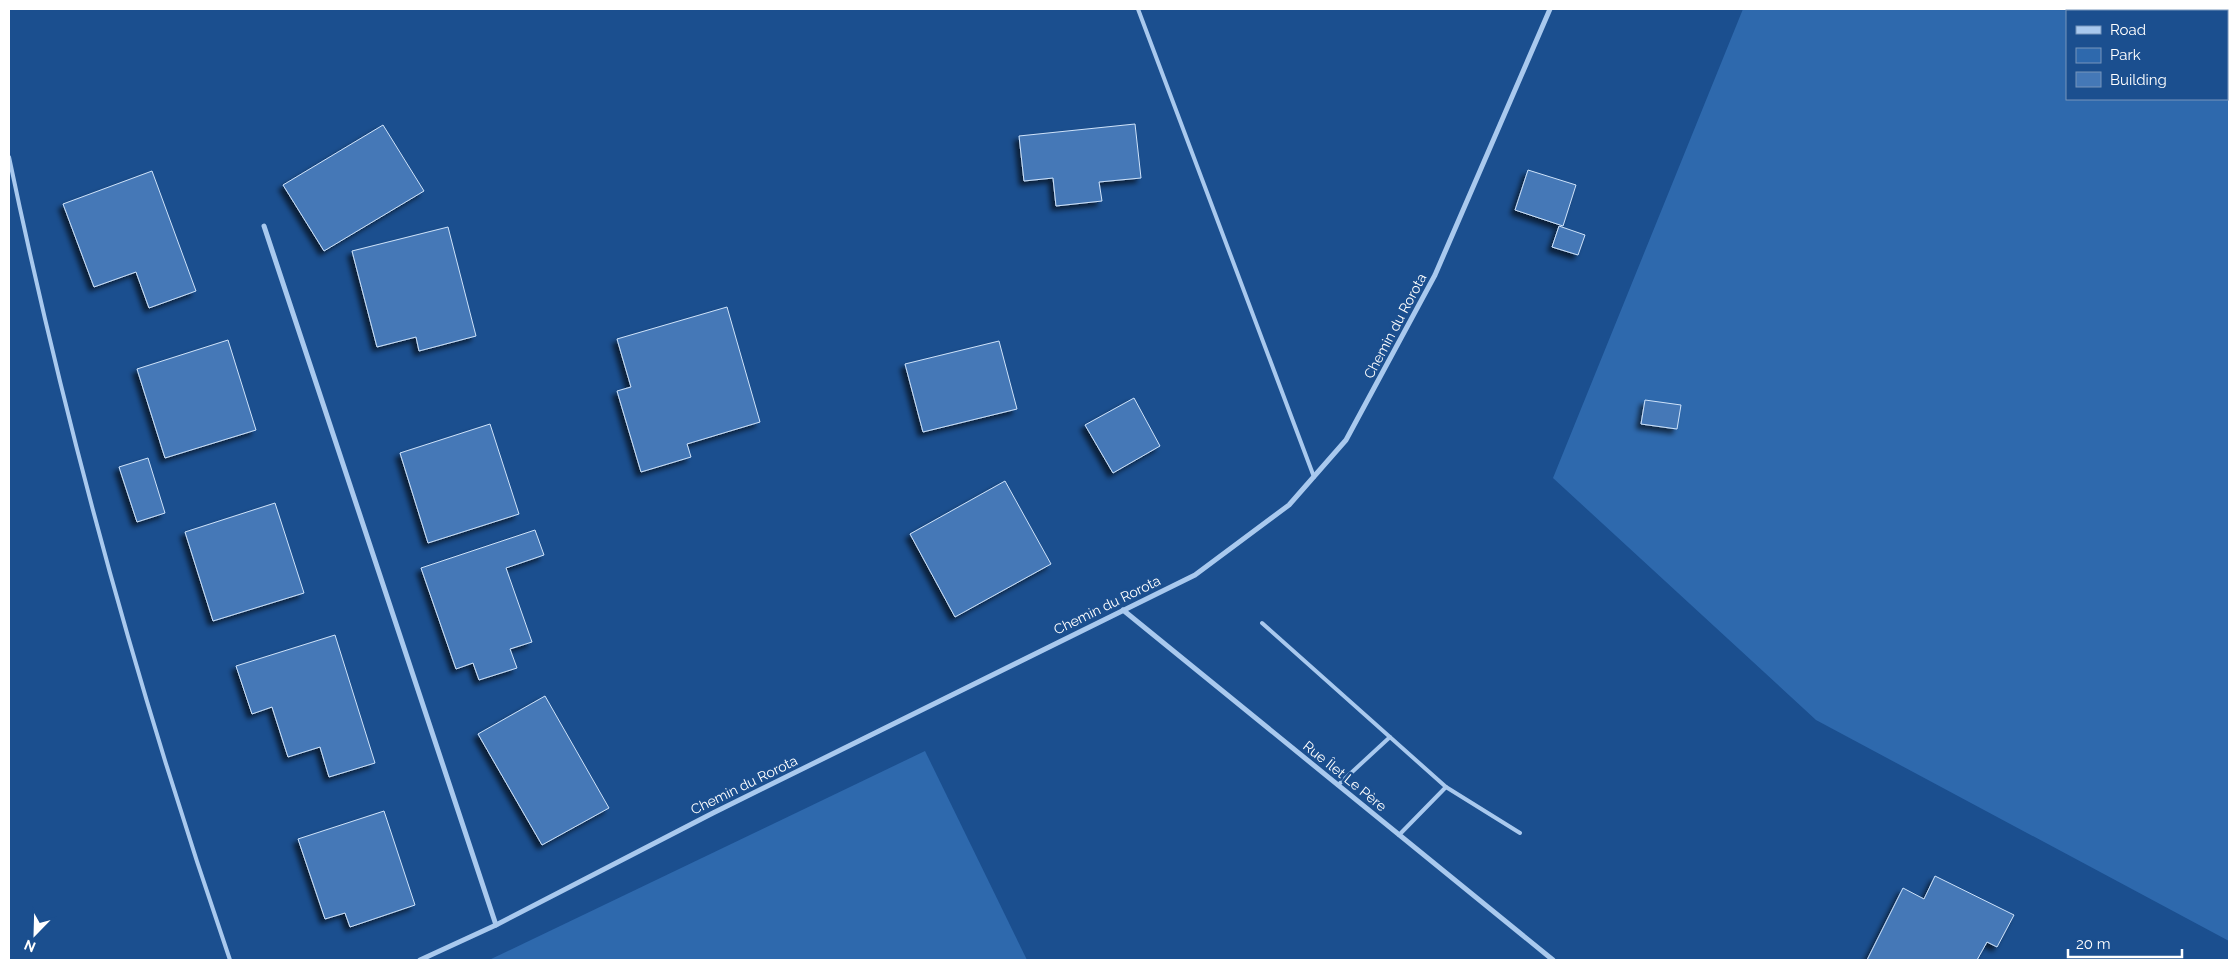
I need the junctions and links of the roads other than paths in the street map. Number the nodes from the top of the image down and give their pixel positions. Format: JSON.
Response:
{"nodes":[{"id":1,"x":1138,"y":9,"type":"edge"},
{"id":2,"x":1550,"y":9,"type":"edge"},
{"id":3,"x":9,"y":158,"type":"edge"},
{"id":4,"x":264,"y":226,"type":"dead end"},
{"id":5,"x":1314,"y":477,"type":"junction"},
{"id":6,"x":1123,"y":610,"type":"junction"},
{"id":7,"x":1262,"y":623,"type":"dead end"},
{"id":8,"x":1390,"y":737,"type":"junction"},
{"id":9,"x":1338,"y":785,"type":"junction"},
{"id":10,"x":1446,"y":787,"type":"junction"},
{"id":11,"x":1520,"y":833,"type":"dead end"},
{"id":12,"x":1399,"y":835,"type":"junction"},
{"id":13,"x":496,"y":925,"type":"junction"},
{"id":14,"x":230,"y":960,"type":"edge"},
{"id":15,"x":420,"y":960,"type":"edge"},
{"id":16,"x":1553,"y":960,"type":"edge"}],
"edges":[{"from":1,"to":5,"type":"lane"},
{"from":2,"to":5,"type":"street","name":"Chemin du Rorota"},
{"from":3,"to":14,"type":"lane"},
{"from":4,"to":13,"type":"street"},
{"from":5,"to":6,"type":"street","name":"Chemin du Rorota"},
{"from":6,"to":9,"type":"street","name":"Rue Îlet Le Père"},
{"from":6,"to":13,"type":"street","name":"Chemin du Rorota"},
{"from":7,"to":8,"type":"lane"},
{"from":8,"to":9,"type":"lane"},
{"from":8,"to":10,"type":"lane"},
{"from":9,"to":12,"type":"street","name":"Rue Îlet Le Père"},
{"from":10,"to":11,"type":"lane"},
{"from":10,"to":12,"type":"lane"},
{"from":12,"to":16,"type":"street","name":"Rue Îlet Le Père"},
{"from":13,"to":15,"type":"street","name":"Chemin du Rorota"}]}
